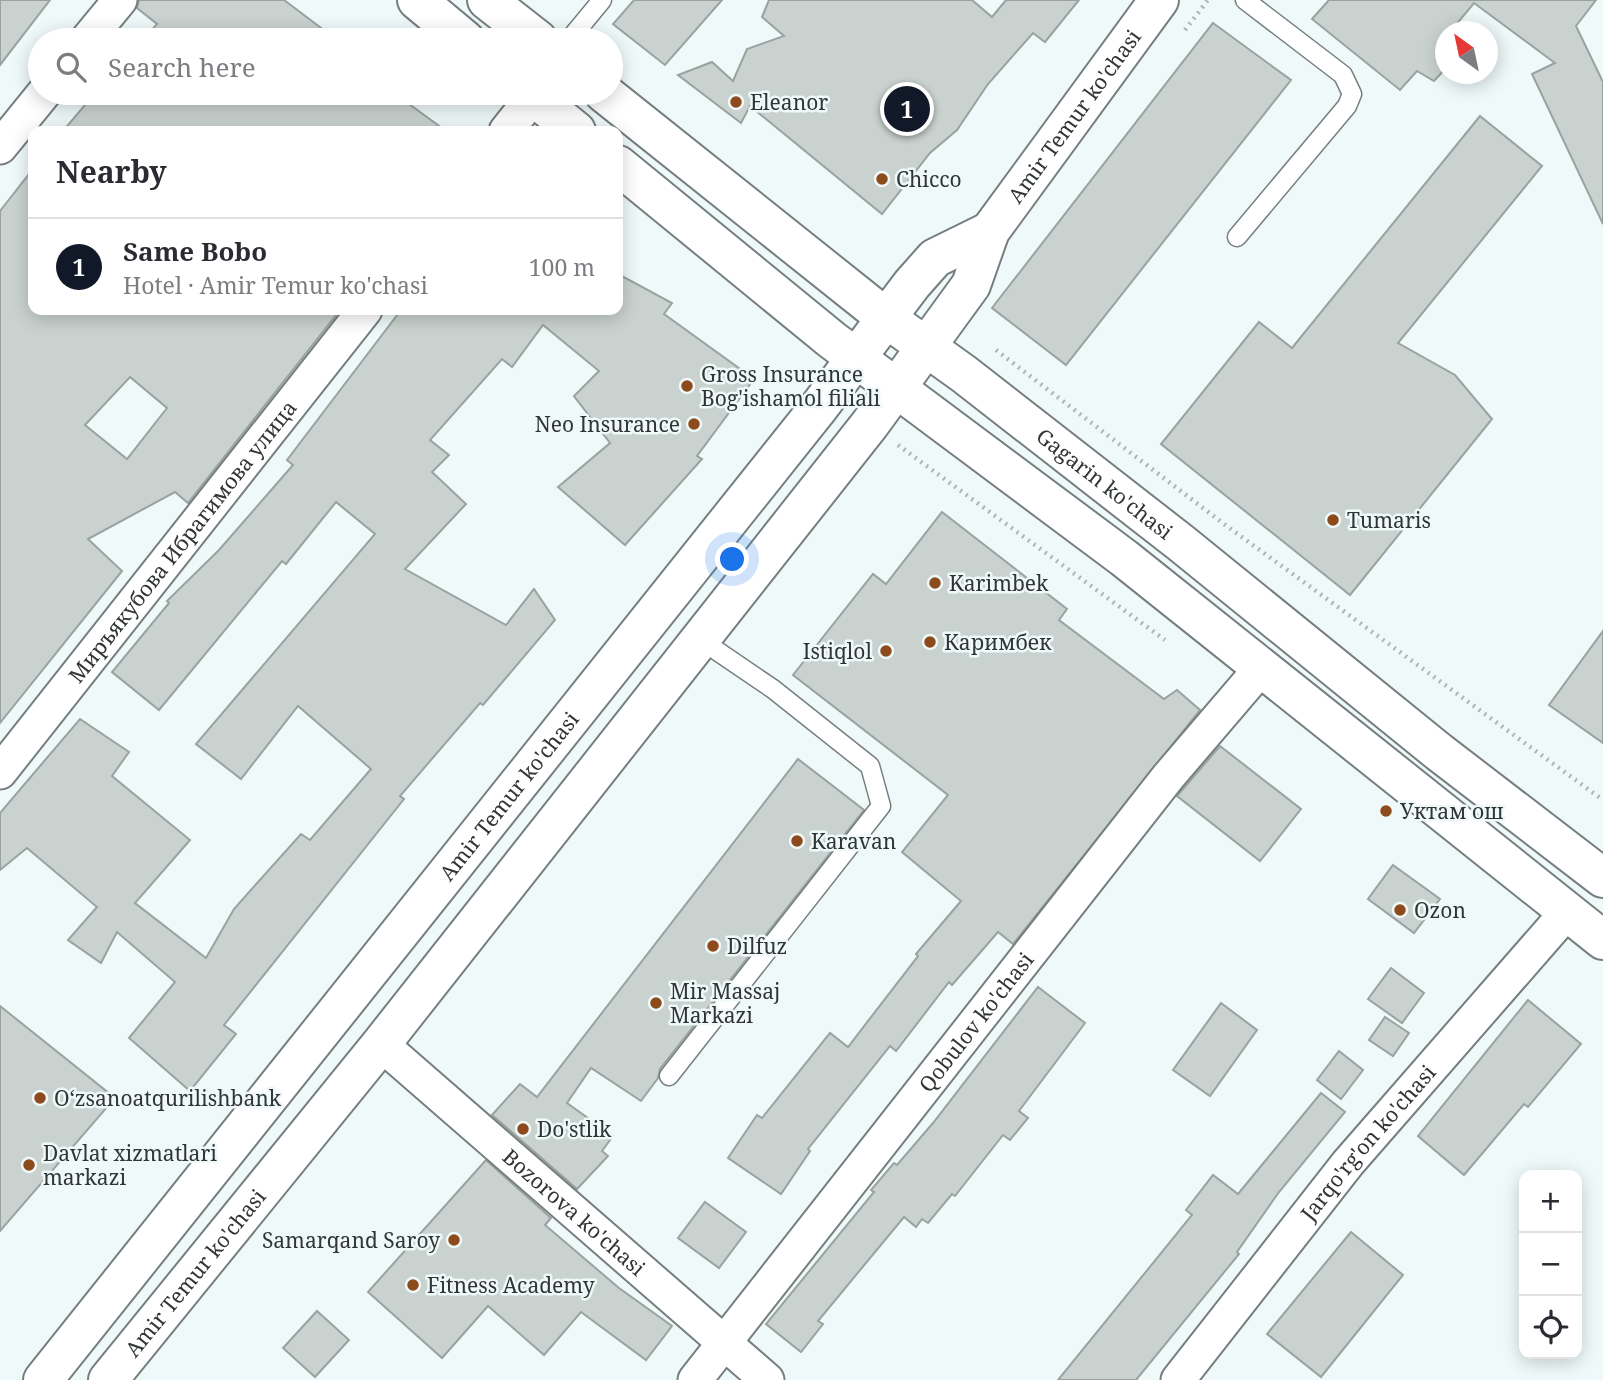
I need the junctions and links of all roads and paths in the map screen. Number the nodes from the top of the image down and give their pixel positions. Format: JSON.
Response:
{"nodes":[{"id":1,"x":120,"y":0,"type":"edge"},
{"id":2,"x":416,"y":0,"type":"edge"},
{"id":3,"x":487,"y":0,"type":"edge"},
{"id":4,"x":602,"y":0,"type":"edge"},
{"id":5,"x":1159,"y":0,"type":"edge"},
{"id":6,"x":1245,"y":0,"type":"edge"},
{"id":7,"x":97,"y":28,"type":"edge"},
{"id":8,"x":450,"y":28,"type":"edge"},
{"id":9,"x":523,"y":28,"type":"edge"},
{"id":10,"x":579,"y":28,"type":"edge"},
{"id":11,"x":34,"y":105,"type":"edge"},
{"id":12,"x":524,"y":105,"type":"edge"},
{"id":13,"x":544,"y":105,"type":"edge"},
{"id":14,"x":619,"y":105,"type":"edge"},
{"id":15,"x":509,"y":126,"type":"edge"},
{"id":16,"x":570,"y":126,"type":"edge"},
{"id":17,"x":0,"y":148,"type":"edge"},
{"id":18,"x":623,"y":170,"type":"edge"},
{"id":19,"x":990,"y":231,"type":"junction"},
{"id":20,"x":1237,"y":237,"type":"dead end"},
{"id":21,"x":361,"y":315,"type":"edge"},
{"id":22,"x":886,"y":317,"type":"junction"},
{"id":23,"x":926,"y":347,"type":"junction"},
{"id":24,"x":995,"y":349,"type":"dead end"},
{"id":25,"x":855,"y":358,"type":"junction"},
{"id":26,"x":896,"y":390,"type":"junction"},
{"id":27,"x":870,"y":425,"type":"junction"},
{"id":28,"x":701,"y":640,"type":"junction"},
{"id":29,"x":1171,"y":645,"type":"dead end"},
{"id":30,"x":1262,"y":667,"type":"junction"},
{"id":31,"x":4,"y":758,"type":"edge"},
{"id":32,"x":1603,"y":800,"type":"edge"},
{"id":33,"x":1600,"y":871,"type":"edge"},
{"id":34,"x":1567,"y":912,"type":"junction"},
{"id":35,"x":1603,"y":940,"type":"edge"},
{"id":36,"x":381,"y":1044,"type":"junction"},
{"id":37,"x":669,"y":1076,"type":"dead end"},
{"id":38,"x":724,"y":1344,"type":"junction"},
{"id":39,"x":43,"y":1380,"type":"edge"},
{"id":40,"x":108,"y":1380,"type":"edge"},
{"id":41,"x":695,"y":1380,"type":"edge"},
{"id":42,"x":767,"y":1380,"type":"edge"},
{"id":43,"x":1178,"y":1380,"type":"edge"}],
"edges":[{"from":1,"to":7,"type":"street"},
{"from":2,"to":8,"type":"main road"},
{"from":3,"to":9,"type":"main road"},
{"from":4,"to":10,"type":"lane"},
{"from":5,"to":19,"type":"main road","name":"Amir Temur ko'chasi"},
{"from":6,"to":20,"type":"lane"},
{"from":11,"to":17,"type":"street"},
{"from":12,"to":15,"type":"street"},
{"from":13,"to":16,"type":"main road"},
{"from":14,"to":22,"type":"main road","name":"Gagarin ko'chasi"},
{"from":18,"to":25,"type":"main road"},
{"from":19,"to":22,"type":"main road","name":"Amir Temur ko'chasi"},
{"from":19,"to":23,"type":"main road","name":"Amir Temur ko'chasi"},
{"from":21,"to":31,"type":"street","name":"Миръякубова Ибрагимова улица"},
{"from":22,"to":23,"type":"main road","name":"Gagarin ko'chasi"},
{"from":22,"to":25,"type":"main road","name":"Amir Temur ko'chasi"},
{"from":23,"to":26,"type":"main road","name":"Amir Temur ko'chasi"},
{"from":23,"to":33,"type":"main road","name":"Gagarin ko'chasi"},
{"from":24,"to":32,"type":"path"},
{"from":25,"to":26,"type":"main road"},
{"from":25,"to":39,"type":"main road","name":"Amir Temur ko'chasi"},
{"from":26,"to":27,"type":"main road","name":"Amir Temur ko'chasi"},
{"from":26,"to":30,"type":"main road"},
{"from":27,"to":28,"type":"main road","name":"Amir Temur ko'chasi"},
{"from":27,"to":29,"type":"path"},
{"from":28,"to":36,"type":"main road","name":"Amir Temur ko'chasi"},
{"from":28,"to":37,"type":"lane"},
{"from":30,"to":34,"type":"main road"},
{"from":30,"to":38,"type":"street","name":"Qobulov ko'chasi"},
{"from":34,"to":35,"type":"main road"},
{"from":34,"to":43,"type":"street","name":"Jarqo'rg'on ko'chasi"},
{"from":36,"to":38,"type":"street","name":"Bozorova ko'chasi"},
{"from":36,"to":40,"type":"main road","name":"Amir Temur ko'chasi"},
{"from":38,"to":41,"type":"street","name":"Qobulov ko'chasi"},
{"from":38,"to":42,"type":"street","name":"Bozorova ko'chasi"}]}
